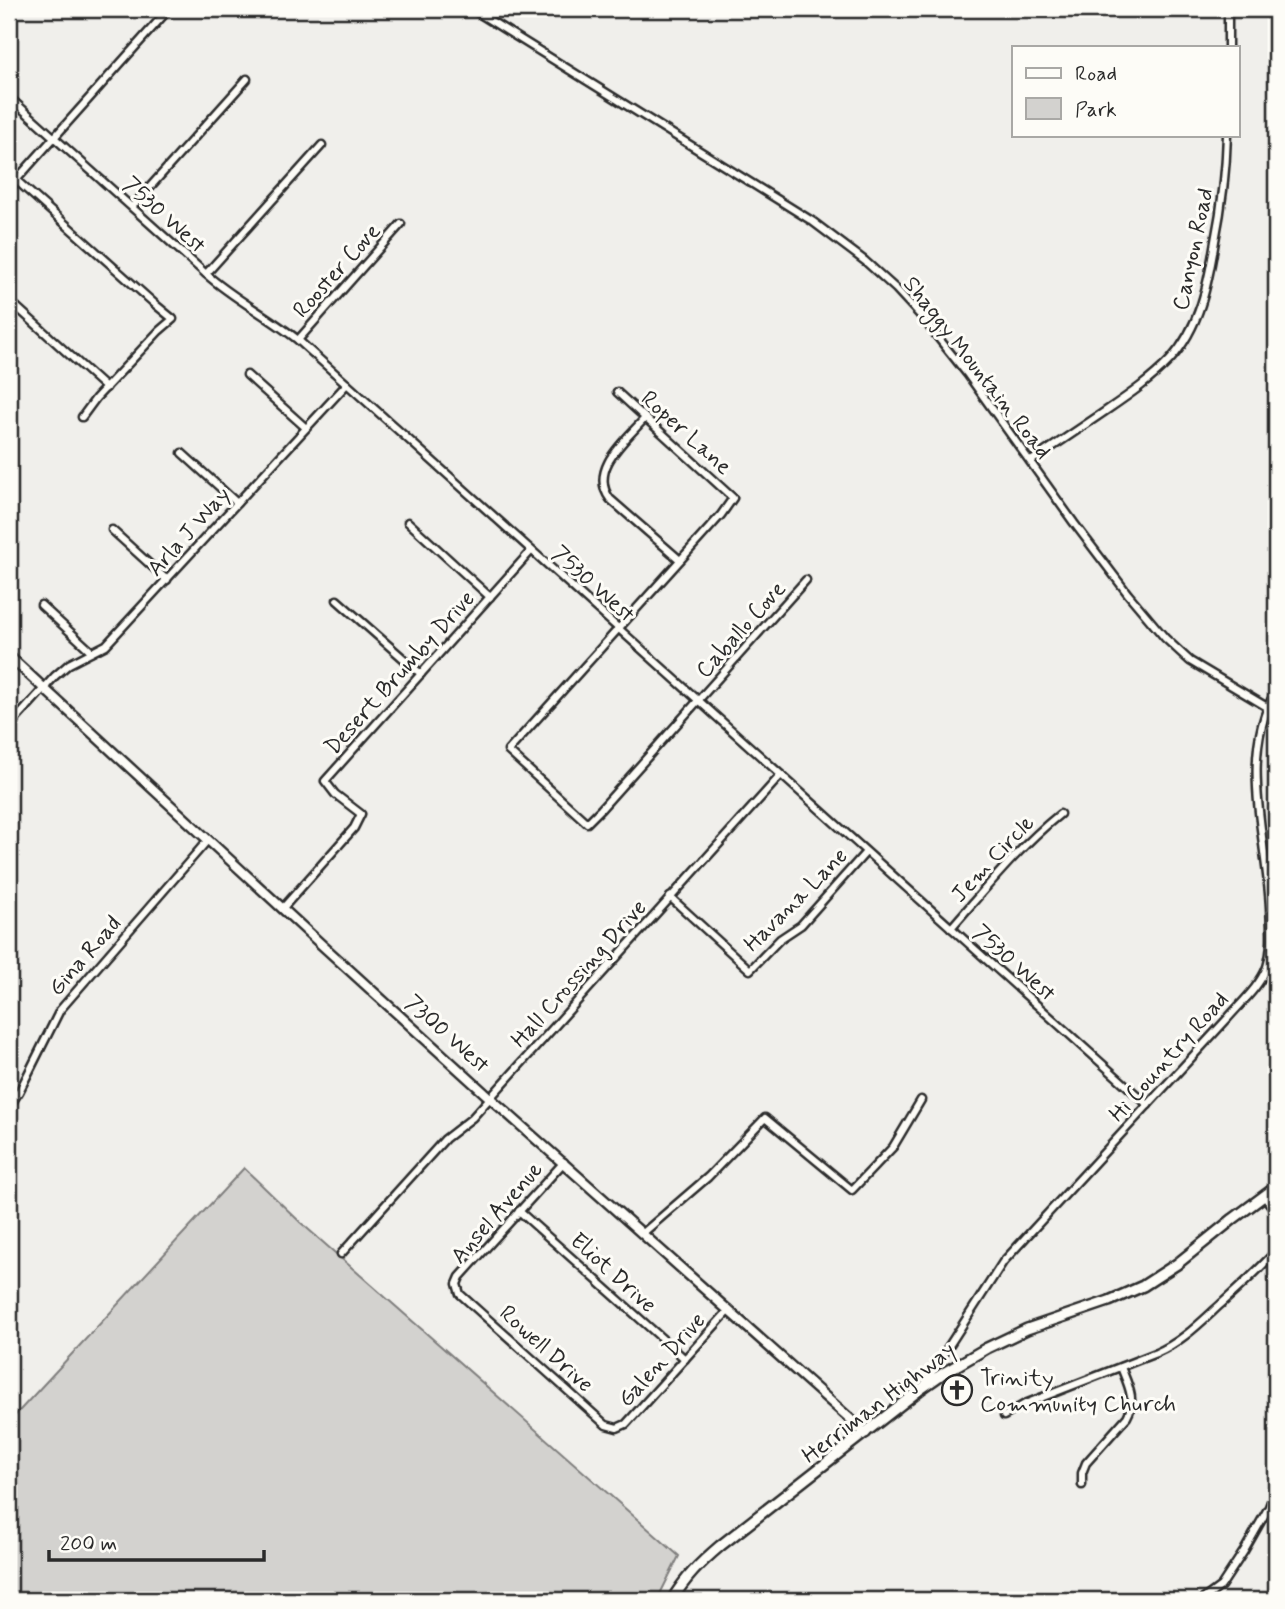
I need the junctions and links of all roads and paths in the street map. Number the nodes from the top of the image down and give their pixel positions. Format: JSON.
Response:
{"nodes":[{"id":1,"x":169,"y":9,"type":"edge"},
{"id":2,"x":472,"y":9,"type":"edge"},
{"id":3,"x":1228,"y":9,"type":"edge"},
{"id":4,"x":1228,"y":46,"type":"edge"},
{"id":5,"x":247,"y":79,"type":"dead end"},
{"id":6,"x":9,"y":97,"type":"edge"},
{"id":7,"x":1227,"y":136,"type":"edge"},
{"id":8,"x":54,"y":137,"type":"junction"},
{"id":9,"x":322,"y":145,"type":"dead end"},
{"id":10,"x":16,"y":180,"type":"junction"},
{"id":11,"x":9,"y":188,"type":"edge"},
{"id":12,"x":132,"y":207,"type":"junction"},
{"id":13,"x":401,"y":224,"type":"dead end"},
{"id":14,"x":206,"y":274,"type":"junction"},
{"id":15,"x":9,"y":300,"type":"edge"},
{"id":16,"x":298,"y":340,"type":"junction"},
{"id":17,"x":247,"y":375,"type":"dead end"},
{"id":18,"x":347,"y":384,"type":"junction"},
{"id":19,"x":106,"y":388,"type":"junction"},
{"id":20,"x":617,"y":392,"type":"dead end"},
{"id":21,"x":82,"y":417,"type":"dead end"},
{"id":22,"x":645,"y":418,"type":"junction"},
{"id":23,"x":306,"y":428,"type":"junction"},
{"id":24,"x":182,"y":453,"type":"dead end"},
{"id":25,"x":1031,"y":461,"type":"junction"},
{"id":26,"x":237,"y":503,"type":"junction"},
{"id":27,"x":408,"y":522,"type":"dead end"},
{"id":28,"x":112,"y":530,"type":"dead end"},
{"id":29,"x":531,"y":551,"type":"junction"},
{"id":30,"x":680,"y":560,"type":"junction"},
{"id":31,"x":167,"y":580,"type":"junction"},
{"id":32,"x":806,"y":580,"type":"dead end"},
{"id":33,"x":490,"y":597,"type":"junction"},
{"id":34,"x":337,"y":600,"type":"dead end"},
{"id":35,"x":41,"y":605,"type":"dead end"},
{"id":36,"x":618,"y":629,"type":"junction"},
{"id":37,"x":92,"y":652,"type":"junction"},
{"id":38,"x":9,"y":656,"type":"edge"},
{"id":39,"x":421,"y":674,"type":"junction"},
{"id":40,"x":44,"y":688,"type":"junction"},
{"id":41,"x":1276,"y":691,"type":"edge"},
{"id":42,"x":699,"y":700,"type":"junction"},
{"id":43,"x":1267,"y":707,"type":"junction"},
{"id":44,"x":9,"y":727,"type":"edge"},
{"id":45,"x":781,"y":775,"type":"junction"},
{"id":46,"x":1060,"y":814,"type":"dead end"},
{"id":47,"x":207,"y":841,"type":"junction"},
{"id":48,"x":866,"y":852,"type":"junction"},
{"id":49,"x":670,"y":897,"type":"junction"},
{"id":50,"x":282,"y":909,"type":"junction"},
{"id":51,"x":951,"y":928,"type":"junction"},
{"id":52,"x":490,"y":1098,"type":"junction"},
{"id":53,"x":921,"y":1100,"type":"dead end"},
{"id":54,"x":1148,"y":1105,"type":"junction"},
{"id":55,"x":9,"y":1107,"type":"edge"},
{"id":56,"x":564,"y":1162,"type":"junction"},
{"id":57,"x":1276,"y":1187,"type":"edge"},
{"id":58,"x":1264,"y":1196,"type":"junction"},
{"id":59,"x":519,"y":1211,"type":"junction"},
{"id":60,"x":1276,"y":1212,"type":"edge"},
{"id":61,"x":643,"y":1233,"type":"junction"},
{"id":62,"x":1276,"y":1251,"type":"edge"},
{"id":63,"x":341,"y":1254,"type":"dead end"},
{"id":64,"x":458,"y":1288,"type":"joint"},
{"id":65,"x":729,"y":1310,"type":"junction"},
{"id":66,"x":685,"y":1359,"type":"junction"},
{"id":67,"x":1122,"y":1367,"type":"junction"},
{"id":68,"x":922,"y":1388,"type":"junction"},
{"id":69,"x":1004,"y":1416,"type":"dead end"},
{"id":70,"x":617,"y":1428,"type":"joint"},
{"id":71,"x":866,"y":1433,"type":"junction"},
{"id":72,"x":1082,"y":1485,"type":"dead end"},
{"id":73,"x":1276,"y":1488,"type":"edge"},
{"id":74,"x":672,"y":1600,"type":"edge"},
{"id":75,"x":1202,"y":1600,"type":"edge"}],
"edges":[{"from":1,"to":8,"type":"street"},
{"from":2,"to":25,"type":"street","name":"Shaggy Mountain Road"},
{"from":3,"to":4,"type":"street"},
{"from":5,"to":12,"type":"street"},
{"from":6,"to":8,"type":"street","name":"7530 West"},
{"from":7,"to":25,"type":"street","name":"Canyon Road"},
{"from":8,"to":10,"type":"street"},
{"from":8,"to":12,"type":"street","name":"7530 West"},
{"from":9,"to":14,"type":"street"},
{"from":10,"to":11,"type":"street"},
{"from":10,"to":19,"type":"street"},
{"from":12,"to":14,"type":"street","name":"7530 West"},
{"from":13,"to":16,"type":"street","name":"Rooster Cove"},
{"from":14,"to":16,"type":"street","name":"7530 West"},
{"from":15,"to":19,"type":"street"},
{"from":16,"to":18,"type":"street","name":"7530 West"},
{"from":17,"to":23,"type":"street"},
{"from":18,"to":23,"type":"street","name":"Arla J Way"},
{"from":18,"to":29,"type":"street","name":"7530 West"},
{"from":19,"to":21,"type":"street"},
{"from":20,"to":22,"type":"street","name":"Roper Lane"},
{"from":22,"to":30,"type":"street"},
{"from":22,"to":30,"type":"street","name":"Roper Lane"},
{"from":23,"to":26,"type":"street","name":"Arla J Way"},
{"from":24,"to":26,"type":"street"},
{"from":25,"to":43,"type":"street","name":"Shaggy Mountain Road"},
{"from":26,"to":31,"type":"street","name":"Arla J Way"},
{"from":27,"to":33,"type":"street"},
{"from":28,"to":31,"type":"street"},
{"from":29,"to":33,"type":"street","name":"Desert Brumby Drive"},
{"from":29,"to":36,"type":"street","name":"7530 West"},
{"from":30,"to":36,"type":"street"},
{"from":31,"to":37,"type":"street","name":"Arla J Way"},
{"from":32,"to":42,"type":"street","name":"Caballo Cove"},
{"from":33,"to":39,"type":"street","name":"Desert Brumby Drive"},
{"from":34,"to":39,"type":"street"},
{"from":35,"to":37,"type":"street"},
{"from":36,"to":42,"type":"street","name":"7530 West"},
{"from":36,"to":42,"type":"street","name":"Caballo Cove"},
{"from":37,"to":40,"type":"street","name":"Arla J Way"},
{"from":38,"to":40,"type":"street","name":"7300 West"},
{"from":39,"to":50,"type":"street","name":"Desert Brumby Drive"},
{"from":40,"to":44,"type":"street","name":"Arla J Way"},
{"from":40,"to":47,"type":"street","name":"7300 West"},
{"from":41,"to":43,"type":"street","name":"Hi Country Road"},
{"from":42,"to":45,"type":"street","name":"7530 West"},
{"from":43,"to":54,"type":"street","name":"Hi Country Road"},
{"from":45,"to":48,"type":"street","name":"7530 West"},
{"from":45,"to":49,"type":"street","name":"Hall Crossing Drive"},
{"from":46,"to":51,"type":"street","name":"Jem Circle"},
{"from":47,"to":50,"type":"street","name":"7300 West"},
{"from":47,"to":55,"type":"street","name":"Gina Road"},
{"from":48,"to":49,"type":"street","name":"Havana Lane"},
{"from":48,"to":51,"type":"street","name":"7530 West"},
{"from":49,"to":52,"type":"street","name":"Hall Crossing Drive"},
{"from":50,"to":52,"type":"street","name":"7300 West"},
{"from":51,"to":54,"type":"street","name":"7530 West"},
{"from":52,"to":56,"type":"street","name":"7300 West"},
{"from":52,"to":63,"type":"street","name":"Hall Crossing Drive"},
{"from":53,"to":61,"type":"street"},
{"from":54,"to":68,"type":"street","name":"Hi Country Road"},
{"from":56,"to":59,"type":"street","name":"Ansel Avenue"},
{"from":56,"to":61,"type":"street","name":"7300 West"},
{"from":57,"to":58,"type":"main road","name":"Herriman Highway"},
{"from":58,"to":60,"type":"street"},
{"from":58,"to":68,"type":"main road","name":"Herriman Highway"},
{"from":59,"to":64,"type":"street","name":"Ansel Avenue"},
{"from":59,"to":66,"type":"street","name":"Eliot Drive"},
{"from":61,"to":65,"type":"street","name":"7300 West"},
{"from":62,"to":67,"type":"street"},
{"from":64,"to":70,"type":"street","name":"Rowell Drive"},
{"from":65,"to":66,"type":"street","name":"Galen Drive"},
{"from":65,"to":71,"type":"street","name":"7300 West"},
{"from":66,"to":70,"type":"street","name":"Galen Drive"},
{"from":67,"to":69,"type":"street"},
{"from":67,"to":72,"type":"street"},
{"from":68,"to":71,"type":"main road","name":"Herriman Highway"},
{"from":71,"to":74,"type":"main road","name":"Herriman Highway"},
{"from":73,"to":75,"type":"street"}]}
